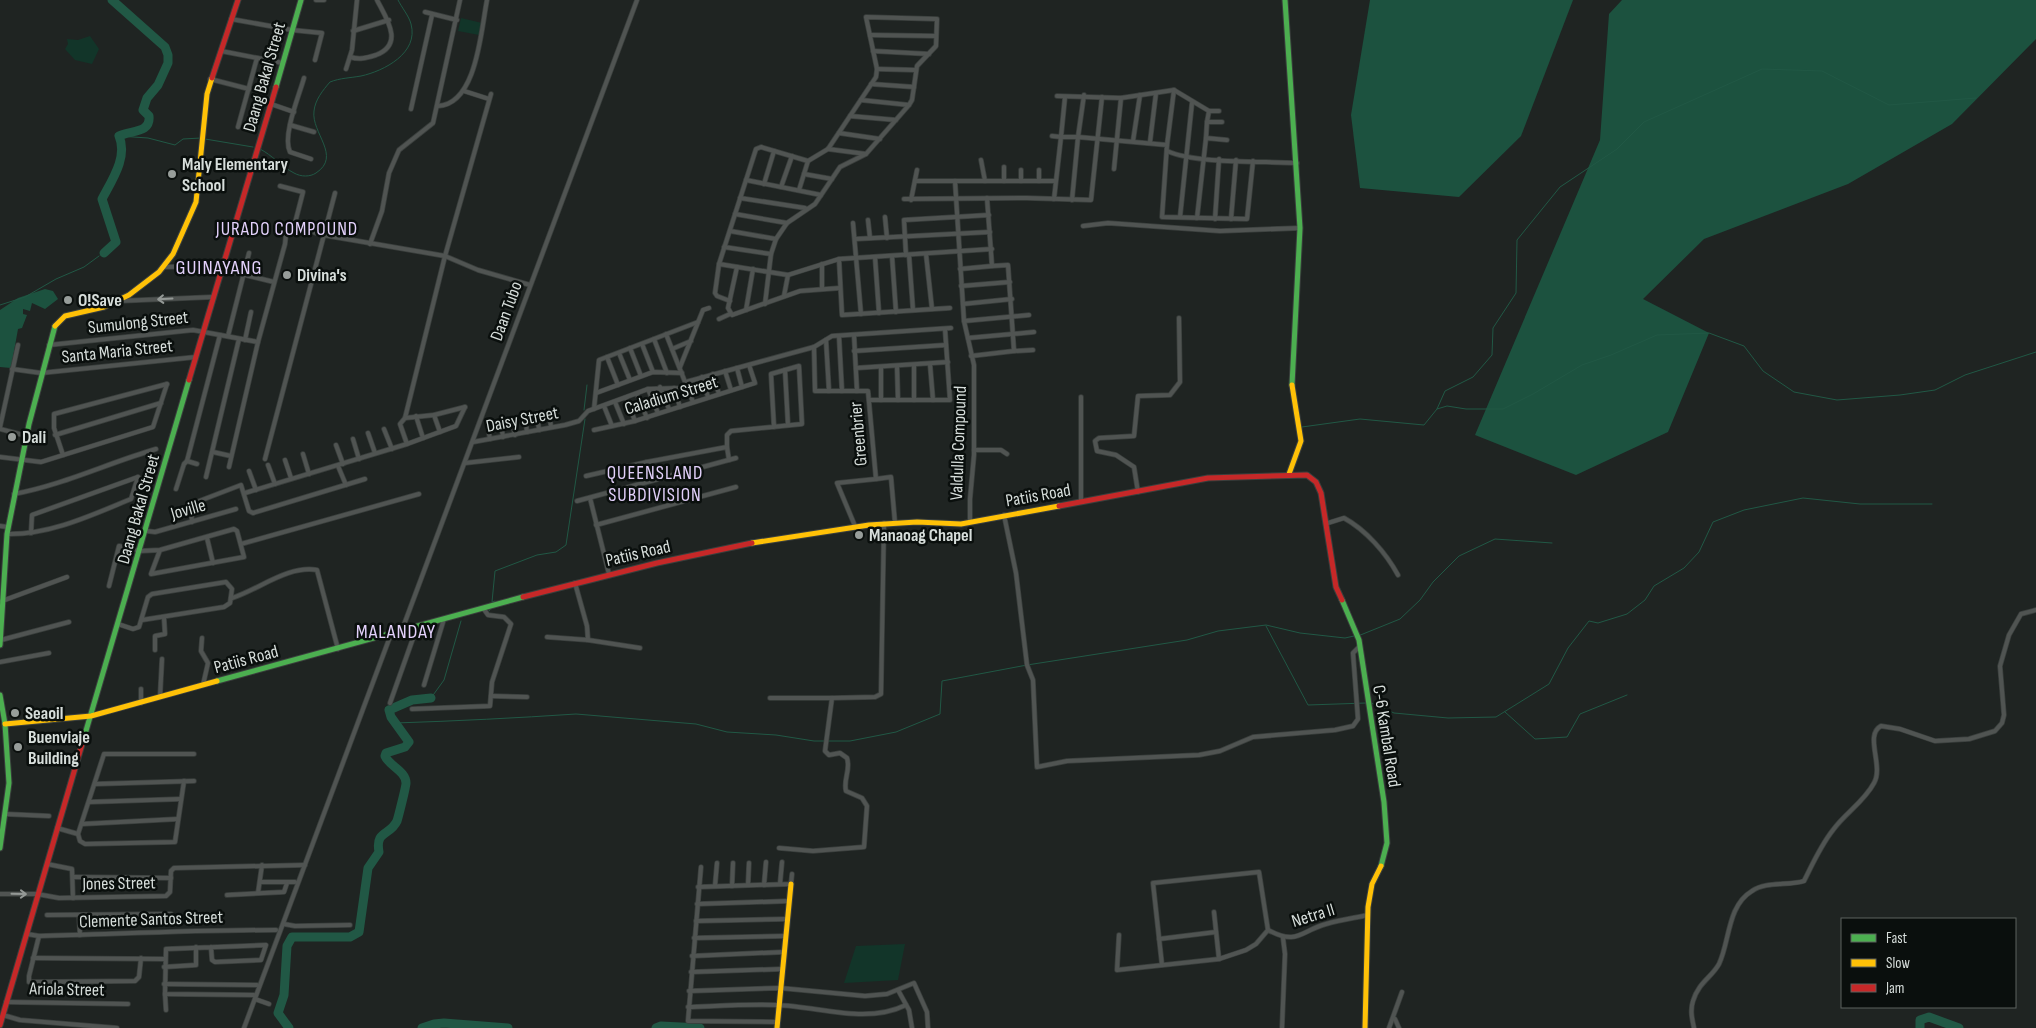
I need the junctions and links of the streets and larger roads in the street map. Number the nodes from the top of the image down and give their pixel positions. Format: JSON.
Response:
{"nodes":[{"id":1,"x":238,"y":0,"type":"edge"},
{"id":2,"x":301,"y":0,"type":"edge"},
{"id":3,"x":316,"y":0,"type":"edge"},
{"id":4,"x":324,"y":0,"type":"edge"},
{"id":5,"x":357,"y":0,"type":"edge"},
{"id":6,"x":377,"y":0,"type":"edge"},
{"id":7,"x":460,"y":0,"type":"edge"},
{"id":8,"x":488,"y":0,"type":"edge"},
{"id":9,"x":637,"y":0,"type":"edge"},
{"id":10,"x":1285,"y":0,"type":"edge"},
{"id":11,"x":425,"y":12,"type":"dead end"},
{"id":12,"x":432,"y":15,"type":"junction"},
{"id":13,"x":231,"y":19,"type":"junction"},
{"id":14,"x":389,"y":20,"type":"junction"},
{"id":15,"x":457,"y":20,"type":"junction"},
{"id":16,"x":292,"y":30,"type":"junction"},
{"id":17,"x":353,"y":31,"type":"junction"},
{"id":18,"x":870,"y":35,"type":"junction"},
{"id":19,"x":936,"y":36,"type":"junction"},
{"id":20,"x":220,"y":51,"type":"junction"},
{"id":21,"x":873,"y":51,"type":"junction"},
{"id":22,"x":929,"y":54,"type":"junction"},
{"id":23,"x":350,"y":57,"type":"junction"},
{"id":24,"x":257,"y":58,"type":"junction"},
{"id":25,"x":315,"y":60,"type":"dead end"},
{"id":26,"x":283,"y":63,"type":"junction"},
{"id":27,"x":346,"y":69,"type":"dead end"},
{"id":28,"x":877,"y":69,"type":"junction"},
{"id":29,"x":915,"y":70,"type":"junction"},
{"id":30,"x":304,"y":78,"type":"dead end"},
{"id":31,"x":210,"y":79,"type":"junction"},
{"id":32,"x":871,"y":84,"type":"junction"},
{"id":33,"x":914,"y":86,"type":"junction"},
{"id":34,"x":249,"y":88,"type":"junction"},
{"id":35,"x":1174,"y":90,"type":"junction"},
{"id":36,"x":464,"y":91,"type":"junction"},
{"id":37,"x":1156,"y":93,"type":"junction"},
{"id":38,"x":491,"y":94,"type":"dead end"},
{"id":39,"x":1140,"y":95,"type":"junction"},
{"id":40,"x":1056,"y":96,"type":"dead end"},
{"id":41,"x":1084,"y":96,"type":"junction"},
{"id":42,"x":1065,"y":97,"type":"junction"},
{"id":43,"x":1102,"y":98,"type":"junction"},
{"id":44,"x":1120,"y":98,"type":"junction"},
{"id":45,"x":489,"y":99,"type":"junction"},
{"id":46,"x":861,"y":100,"type":"junction"},
{"id":47,"x":1192,"y":103,"type":"junction"},
{"id":48,"x":271,"y":104,"type":"junction"},
{"id":49,"x":909,"y":105,"type":"junction"},
{"id":50,"x":438,"y":106,"type":"junction"},
{"id":51,"x":411,"y":109,"type":"dead end"},
{"id":52,"x":1208,"y":110,"type":"junction"},
{"id":53,"x":1218,"y":111,"type":"dead end"},
{"id":54,"x":294,"y":112,"type":"junction"},
{"id":55,"x":850,"y":116,"type":"junction"},
{"id":56,"x":896,"y":120,"type":"junction"},
{"id":57,"x":1208,"y":122,"type":"junction"},
{"id":58,"x":1222,"y":122,"type":"dead end"},
{"id":59,"x":290,"y":125,"type":"junction"},
{"id":60,"x":238,"y":127,"type":"dead end"},
{"id":61,"x":314,"y":132,"type":"dead end"},
{"id":62,"x":839,"y":133,"type":"junction"},
{"id":63,"x":1052,"y":136,"type":"dead end"},
{"id":64,"x":1060,"y":136,"type":"junction"},
{"id":65,"x":1078,"y":137,"type":"junction"},
{"id":66,"x":1206,"y":138,"type":"junction"},
{"id":67,"x":880,"y":139,"type":"junction"},
{"id":68,"x":1096,"y":139,"type":"junction"},
{"id":69,"x":1116,"y":140,"type":"junction"},
{"id":70,"x":1227,"y":140,"type":"dead end"},
{"id":71,"x":1133,"y":141,"type":"junction"},
{"id":72,"x":1150,"y":142,"type":"junction"},
{"id":73,"x":1167,"y":145,"type":"junction"},
{"id":74,"x":828,"y":149,"type":"junction"},
{"id":75,"x":774,"y":150,"type":"junction"},
{"id":76,"x":1166,"y":151,"type":"junction"},
{"id":77,"x":866,"y":154,"type":"junction"},
{"id":78,"x":792,"y":156,"type":"junction"},
{"id":79,"x":1185,"y":157,"type":"junction"},
{"id":80,"x":311,"y":159,"type":"dead end"},
{"id":81,"x":1202,"y":159,"type":"junction"},
{"id":82,"x":1219,"y":159,"type":"junction"},
{"id":83,"x":981,"y":160,"type":"dead end"},
{"id":84,"x":1236,"y":160,"type":"junction"},
{"id":85,"x":808,"y":161,"type":"junction"},
{"id":86,"x":1253,"y":161,"type":"junction"},
{"id":87,"x":1297,"y":163,"type":"junction"},
{"id":88,"x":1004,"y":167,"type":"dead end"},
{"id":89,"x":1114,"y":169,"type":"dead end"},
{"id":90,"x":917,"y":170,"type":"dead end"},
{"id":91,"x":1021,"y":170,"type":"dead end"},
{"id":92,"x":1039,"y":170,"type":"dead end"},
{"id":93,"x":804,"y":174,"type":"junction"},
{"id":94,"x":832,"y":179,"type":"junction"},
{"id":95,"x":746,"y":180,"type":"junction"},
{"id":96,"x":915,"y":181,"type":"junction"},
{"id":97,"x":955,"y":181,"type":"junction"},
{"id":98,"x":984,"y":181,"type":"junction"},
{"id":99,"x":1004,"y":181,"type":"junction"},
{"id":100,"x":1022,"y":181,"type":"junction"},
{"id":101,"x":1039,"y":181,"type":"junction"},
{"id":102,"x":1055,"y":181,"type":"junction"},
{"id":103,"x":764,"y":184,"type":"junction"},
{"id":104,"x":280,"y":186,"type":"dead end"},
{"id":105,"x":781,"y":187,"type":"junction"},
{"id":106,"x":799,"y":190,"type":"junction"},
{"id":107,"x":335,"y":193,"type":"dead end"},
{"id":108,"x":821,"y":195,"type":"junction"},
{"id":109,"x":740,"y":198,"type":"junction"},
{"id":110,"x":955,"y":198,"type":"junction"},
{"id":111,"x":987,"y":198,"type":"junction"},
{"id":112,"x":904,"y":199,"type":"dead end"},
{"id":113,"x":1054,"y":199,"type":"junction"},
{"id":114,"x":911,"y":200,"type":"junction"},
{"id":115,"x":1072,"y":200,"type":"junction"},
{"id":116,"x":805,"y":208,"type":"junction"},
{"id":117,"x":735,"y":214,"type":"junction"},
{"id":118,"x":989,"y":214,"type":"junction"},
{"id":119,"x":885,"y":217,"type":"dead end"},
{"id":120,"x":1180,"y":217,"type":"junction"},
{"id":121,"x":956,"y":218,"type":"junction"},
{"id":122,"x":1197,"y":218,"type":"junction"},
{"id":123,"x":1215,"y":219,"type":"junction"},
{"id":124,"x":1231,"y":219,"type":"junction"},
{"id":125,"x":868,"y":220,"type":"dead end"},
{"id":126,"x":787,"y":222,"type":"junction"},
{"id":127,"x":853,"y":223,"type":"dead end"},
{"id":128,"x":1083,"y":226,"type":"dead end"},
{"id":129,"x":294,"y":227,"type":"junction"},
{"id":130,"x":1300,"y":228,"type":"junction"},
{"id":131,"x":730,"y":231,"type":"junction"},
{"id":132,"x":990,"y":232,"type":"junction"},
{"id":133,"x":957,"y":234,"type":"junction"},
{"id":134,"x":323,"y":235,"type":"junction"},
{"id":135,"x":904,"y":237,"type":"junction"},
{"id":136,"x":870,"y":238,"type":"junction"},
{"id":137,"x":887,"y":238,"type":"junction"},
{"id":138,"x":776,"y":239,"type":"junction"},
{"id":139,"x":855,"y":239,"type":"junction"},
{"id":140,"x":370,"y":244,"type":"junction"},
{"id":141,"x":724,"y":247,"type":"junction"},
{"id":142,"x":992,"y":249,"type":"junction"},
{"id":143,"x":958,"y":252,"type":"junction"},
{"id":144,"x":249,"y":253,"type":"dead end"},
{"id":145,"x":771,"y":254,"type":"junction"},
{"id":146,"x":926,"y":254,"type":"junction"},
{"id":147,"x":907,"y":255,"type":"junction"},
{"id":148,"x":445,"y":256,"type":"junction"},
{"id":149,"x":892,"y":256,"type":"junction"},
{"id":150,"x":875,"y":257,"type":"junction"},
{"id":151,"x":857,"y":258,"type":"junction"},
{"id":152,"x":839,"y":259,"type":"junction"},
{"id":153,"x":719,"y":264,"type":"junction"},
{"id":154,"x":822,"y":264,"type":"junction"},
{"id":155,"x":992,"y":266,"type":"junction"},
{"id":156,"x":164,"y":267,"type":"junction"},
{"id":157,"x":737,"y":267,"type":"junction"},
{"id":158,"x":222,"y":269,"type":"junction"},
{"id":159,"x":753,"y":269,"type":"junction"},
{"id":160,"x":960,"y":269,"type":"junction"},
{"id":161,"x":770,"y":272,"type":"junction"},
{"id":162,"x":242,"y":275,"type":"junction"},
{"id":163,"x":788,"y":275,"type":"junction"},
{"id":164,"x":274,"y":282,"type":"junction"},
{"id":165,"x":1010,"y":282,"type":"junction"},
{"id":166,"x":530,"y":285,"type":"junction"},
{"id":167,"x":961,"y":286,"type":"junction"},
{"id":168,"x":840,"y":288,"type":"junction"},
{"id":169,"x":822,"y":289,"type":"junction"},
{"id":170,"x":784,"y":296,"type":"junction"},
{"id":171,"x":213,"y":297,"type":"junction"},
{"id":172,"x":1012,"y":299,"type":"junction"},
{"id":173,"x":730,"y":301,"type":"junction"},
{"id":174,"x":117,"y":302,"type":"junction"},
{"id":175,"x":765,"y":304,"type":"junction"},
{"id":176,"x":963,"y":304,"type":"junction"},
{"id":177,"x":709,"y":308,"type":"dead end"},
{"id":178,"x":950,"y":308,"type":"dead end"},
{"id":179,"x":932,"y":309,"type":"junction"},
{"id":180,"x":746,"y":310,"type":"junction"},
{"id":181,"x":913,"y":310,"type":"junction"},
{"id":182,"x":251,"y":312,"type":"dead end"},
{"id":183,"x":896,"y":312,"type":"junction"},
{"id":184,"x":879,"y":313,"type":"junction"},
{"id":185,"x":730,"y":314,"type":"junction"},
{"id":186,"x":861,"y":314,"type":"junction"},
{"id":187,"x":1028,"y":315,"type":"dead end"},
{"id":188,"x":1012,"y":316,"type":"junction"},
{"id":189,"x":1179,"y":318,"type":"dead end"},
{"id":190,"x":719,"y":319,"type":"dead end"},
{"id":191,"x":964,"y":321,"type":"junction"},
{"id":192,"x":698,"y":322,"type":"junction"},
{"id":193,"x":951,"y":328,"type":"dead end"},
{"id":194,"x":945,"y":329,"type":"junction"},
{"id":195,"x":203,"y":331,"type":"junction"},
{"id":196,"x":1034,"y":332,"type":"dead end"},
{"id":197,"x":666,"y":334,"type":"junction"},
{"id":198,"x":1014,"y":334,"type":"junction"},
{"id":199,"x":220,"y":335,"type":"junction"},
{"id":200,"x":854,"y":335,"type":"junction"},
{"id":201,"x":228,"y":336,"type":"junction"},
{"id":202,"x":839,"y":336,"type":"junction"},
{"id":203,"x":968,"y":338,"type":"junction"},
{"id":204,"x":239,"y":339,"type":"junction"},
{"id":205,"x":244,"y":340,"type":"junction"},
{"id":206,"x":654,"y":340,"type":"junction"},
{"id":207,"x":826,"y":340,"type":"junction"},
{"id":208,"x":258,"y":342,"type":"junction"},
{"id":209,"x":691,"y":342,"type":"junction"},
{"id":210,"x":642,"y":344,"type":"junction"},
{"id":211,"x":18,"y":345,"type":"dead end"},
{"id":212,"x":49,"y":345,"type":"junction"},
{"id":213,"x":946,"y":345,"type":"junction"},
{"id":214,"x":814,"y":347,"type":"junction"},
{"id":215,"x":630,"y":348,"type":"junction"},
{"id":216,"x":672,"y":349,"type":"junction"},
{"id":217,"x":1033,"y":350,"type":"dead end"},
{"id":218,"x":1014,"y":351,"type":"junction"},
{"id":219,"x":854,"y":352,"type":"junction"},
{"id":220,"x":619,"y":353,"type":"junction"},
{"id":221,"x":971,"y":356,"type":"junction"},
{"id":222,"x":196,"y":357,"type":"junction"},
{"id":223,"x":607,"y":357,"type":"junction"},
{"id":224,"x":948,"y":362,"type":"junction"},
{"id":225,"x":930,"y":364,"type":"junction"},
{"id":226,"x":749,"y":365,"type":"junction"},
{"id":227,"x":914,"y":365,"type":"junction"},
{"id":228,"x":897,"y":366,"type":"junction"},
{"id":229,"x":680,"y":367,"type":"junction"},
{"id":230,"x":737,"y":368,"type":"junction"},
{"id":231,"x":856,"y":368,"type":"junction"},
{"id":232,"x":880,"y":368,"type":"junction"},
{"id":233,"x":12,"y":370,"type":"junction"},
{"id":234,"x":785,"y":370,"type":"junction"},
{"id":235,"x":725,"y":371,"type":"junction"},
{"id":236,"x":653,"y":372,"type":"junction"},
{"id":237,"x":667,"y":372,"type":"junction"},
{"id":238,"x":41,"y":373,"type":"junction"},
{"id":239,"x":682,"y":373,"type":"junction"},
{"id":240,"x":713,"y":374,"type":"junction"},
{"id":241,"x":642,"y":376,"type":"junction"},
{"id":242,"x":702,"y":377,"type":"junction"},
{"id":243,"x":630,"y":380,"type":"junction"},
{"id":244,"x":686,"y":383,"type":"junction"},
{"id":245,"x":618,"y":385,"type":"junction"},
{"id":246,"x":660,"y":387,"type":"junction"},
{"id":247,"x":742,"y":387,"type":"junction"},
{"id":248,"x":674,"y":388,"type":"junction"},
{"id":249,"x":648,"y":390,"type":"junction"},
{"id":250,"x":731,"y":390,"type":"junction"},
{"id":251,"x":829,"y":391,"type":"junction"},
{"id":252,"x":842,"y":391,"type":"junction"},
{"id":253,"x":857,"y":391,"type":"junction"},
{"id":254,"x":596,"y":393,"type":"junction"},
{"id":255,"x":637,"y":394,"type":"junction"},
{"id":256,"x":720,"y":394,"type":"junction"},
{"id":257,"x":708,"y":397,"type":"junction"},
{"id":258,"x":1081,"y":397,"type":"dead end"},
{"id":259,"x":626,"y":398,"type":"junction"},
{"id":260,"x":869,"y":400,"type":"junction"},
{"id":261,"x":881,"y":400,"type":"junction"},
{"id":262,"x":898,"y":400,"type":"junction"},
{"id":263,"x":914,"y":400,"type":"junction"},
{"id":264,"x":933,"y":400,"type":"junction"},
{"id":265,"x":615,"y":402,"type":"junction"},
{"id":266,"x":693,"y":402,"type":"junction"},
{"id":267,"x":161,"y":403,"type":"junction"},
{"id":268,"x":604,"y":406,"type":"junction"},
{"id":269,"x":680,"y":407,"type":"junction"},
{"id":270,"x":594,"y":409,"type":"junction"},
{"id":271,"x":669,"y":409,"type":"junction"},
{"id":272,"x":549,"y":411,"type":"dead end"},
{"id":273,"x":537,"y":413,"type":"dead end"},
{"id":274,"x":658,"y":413,"type":"junction"},
{"id":275,"x":434,"y":415,"type":"junction"},
{"id":276,"x":416,"y":416,"type":"junction"},
{"id":277,"x":524,"y":417,"type":"dead end"},
{"id":278,"x":405,"y":418,"type":"junction"},
{"id":279,"x":647,"y":418,"type":"junction"},
{"id":280,"x":512,"y":421,"type":"dead end"},
{"id":281,"x":635,"y":422,"type":"junction"},
{"id":282,"x":501,"y":424,"type":"dead end"},
{"id":283,"x":624,"y":424,"type":"junction"},
{"id":284,"x":788,"y":425,"type":"junction"},
{"id":285,"x":612,"y":426,"type":"junction"},
{"id":286,"x":551,"y":427,"type":"junction"},
{"id":287,"x":774,"y":427,"type":"junction"},
{"id":288,"x":0,"y":428,"type":"edge"},
{"id":289,"x":488,"y":428,"type":"dead end"},
{"id":290,"x":384,"y":429,"type":"dead end"},
{"id":291,"x":539,"y":430,"type":"junction"},
{"id":292,"x":594,"y":430,"type":"dead end"},
{"id":293,"x":440,"y":432,"type":"junction"},
{"id":294,"x":527,"y":432,"type":"junction"},
{"id":295,"x":368,"y":433,"type":"dead end"},
{"id":296,"x":55,"y":434,"type":"junction"},
{"id":297,"x":515,"y":435,"type":"junction"},
{"id":298,"x":27,"y":436,"type":"junction"},
{"id":299,"x":503,"y":437,"type":"junction"},
{"id":300,"x":423,"y":438,"type":"junction"},
{"id":301,"x":353,"y":439,"type":"dead end"},
{"id":302,"x":490,"y":439,"type":"junction"},
{"id":303,"x":473,"y":442,"type":"junction"},
{"id":304,"x":407,"y":444,"type":"junction"},
{"id":305,"x":336,"y":445,"type":"dead end"},
{"id":306,"x":727,"y":447,"type":"junction"},
{"id":307,"x":156,"y":449,"type":"dead end"},
{"id":308,"x":392,"y":449,"type":"junction"},
{"id":309,"x":974,"y":450,"type":"junction"},
{"id":310,"x":213,"y":452,"type":"junction"},
{"id":311,"x":375,"y":453,"type":"junction"},
{"id":312,"x":303,"y":454,"type":"dead end"},
{"id":313,"x":1007,"y":454,"type":"dead end"},
{"id":314,"x":63,"y":455,"type":"junction"},
{"id":315,"x":231,"y":456,"type":"junction"},
{"id":316,"x":0,"y":457,"type":"edge"},
{"id":317,"x":519,"y":457,"type":"dead end"},
{"id":318,"x":736,"y":458,"type":"dead end"},
{"id":319,"x":264,"y":459,"type":"dead end"},
{"id":320,"x":359,"y":459,"type":"junction"},
{"id":321,"x":22,"y":460,"type":"junction"},
{"id":322,"x":285,"y":460,"type":"dead end"},
{"id":323,"x":729,"y":460,"type":"junction"},
{"id":324,"x":187,"y":461,"type":"junction"},
{"id":325,"x":647,"y":462,"type":"junction"},
{"id":326,"x":465,"y":463,"type":"junction"},
{"id":327,"x":197,"y":464,"type":"dead end"},
{"id":328,"x":268,"y":465,"type":"dead end"},
{"id":329,"x":341,"y":465,"type":"junction"},
{"id":330,"x":229,"y":467,"type":"dead end"},
{"id":331,"x":249,"y":471,"type":"dead end"},
{"id":332,"x":309,"y":474,"type":"junction"},
{"id":333,"x":1288,"y":474,"type":"junction"},
{"id":334,"x":586,"y":476,"type":"dead end"},
{"id":335,"x":206,"y":477,"type":"dead end"},
{"id":336,"x":291,"y":478,"type":"junction"},
{"id":337,"x":365,"y":479,"type":"dead end"},
{"id":338,"x":876,"y":479,"type":"junction"},
{"id":339,"x":652,"y":480,"type":"junction"},
{"id":340,"x":274,"y":484,"type":"junction"},
{"id":341,"x":346,"y":485,"type":"junction"},
{"id":342,"x":736,"y":487,"type":"dead end"},
{"id":343,"x":176,"y":489,"type":"dead end"},
{"id":344,"x":256,"y":490,"type":"junction"},
{"id":345,"x":1138,"y":492,"type":"junction"},
{"id":346,"x":245,"y":493,"type":"junction"},
{"id":347,"x":14,"y":494,"type":"junction"},
{"id":348,"x":419,"y":494,"type":"dead end"},
{"id":349,"x":590,"y":498,"type":"junction"},
{"id":350,"x":577,"y":501,"type":"dead end"},
{"id":351,"x":1081,"y":502,"type":"junction"},
{"id":352,"x":236,"y":509,"type":"dead end"},
{"id":353,"x":1004,"y":515,"type":"junction"},
{"id":354,"x":192,"y":522,"type":"junction"},
{"id":355,"x":970,"y":522,"type":"junction"},
{"id":356,"x":895,"y":523,"type":"junction"},
{"id":357,"x":1328,"y":523,"type":"junction"},
{"id":358,"x":884,"y":524,"type":"junction"},
{"id":359,"x":596,"y":525,"type":"junction"},
{"id":360,"x":0,"y":526,"type":"edge"},
{"id":361,"x":855,"y":526,"type":"junction"},
{"id":362,"x":8,"y":527,"type":"junction"},
{"id":363,"x":146,"y":531,"type":"junction"},
{"id":364,"x":31,"y":533,"type":"junction"},
{"id":365,"x":7,"y":534,"type":"junction"},
{"id":366,"x":207,"y":538,"type":"junction"},
{"id":367,"x":240,"y":544,"type":"junction"},
{"id":368,"x":160,"y":550,"type":"junction"},
{"id":369,"x":140,"y":551,"type":"junction"},
{"id":370,"x":213,"y":563,"type":"junction"},
{"id":371,"x":609,"y":574,"type":"junction"},
{"id":372,"x":1398,"y":574,"type":"dead end"},
{"id":373,"x":67,"y":577,"type":"dead end"},
{"id":374,"x":575,"y":583,"type":"junction"},
{"id":375,"x":108,"y":586,"type":"dead end"},
{"id":376,"x":232,"y":598,"type":"junction"},
{"id":377,"x":1,"y":601,"type":"edge"},
{"id":378,"x":483,"y":608,"type":"junction"},
{"id":379,"x":2036,"y":610,"type":"edge"},
{"id":380,"x":164,"y":618,"type":"junction"},
{"id":381,"x":444,"y":619,"type":"junction"},
{"id":382,"x":142,"y":620,"type":"junction"},
{"id":383,"x":69,"y":622,"type":"dead end"},
{"id":384,"x":118,"y":624,"type":"junction"},
{"id":385,"x":416,"y":627,"type":"junction"},
{"id":386,"x":401,"y":632,"type":"junction"},
{"id":387,"x":391,"y":634,"type":"junction"},
{"id":388,"x":547,"y":637,"type":"dead end"},
{"id":389,"x":202,"y":638,"type":"dead end"},
{"id":390,"x":1,"y":640,"type":"edge"},
{"id":391,"x":588,"y":640,"type":"junction"},
{"id":392,"x":1360,"y":643,"type":"junction"},
{"id":393,"x":0,"y":646,"type":"edge"},
{"id":394,"x":640,"y":648,"type":"dead end"},
{"id":395,"x":338,"y":649,"type":"junction"},
{"id":396,"x":155,"y":650,"type":"dead end"},
{"id":397,"x":49,"y":653,"type":"dead end"},
{"id":398,"x":162,"y":660,"type":"dead end"},
{"id":399,"x":0,"y":662,"type":"edge"},
{"id":400,"x":203,"y":685,"type":"junction"},
{"id":401,"x":424,"y":685,"type":"dead end"},
{"id":402,"x":141,"y":689,"type":"dead end"},
{"id":403,"x":0,"y":695,"type":"edge"},
{"id":404,"x":490,"y":696,"type":"junction"},
{"id":405,"x":527,"y":697,"type":"dead end"},
{"id":406,"x":160,"y":698,"type":"junction"},
{"id":407,"x":770,"y":698,"type":"dead end"},
{"id":408,"x":832,"y":698,"type":"junction"},
{"id":409,"x":141,"y":703,"type":"junction"},
{"id":410,"x":390,"y":703,"type":"dead end"},
{"id":411,"x":412,"y":709,"type":"dead end"},
{"id":412,"x":91,"y":716,"type":"junction"},
{"id":413,"x":5,"y":724,"type":"junction"},
{"id":414,"x":194,"y":754,"type":"dead end"},
{"id":415,"x":184,"y":781,"type":"junction"},
{"id":416,"x":194,"y":781,"type":"dead end"},
{"id":417,"x":95,"y":784,"type":"junction"},
{"id":418,"x":181,"y":799,"type":"junction"},
{"id":419,"x":89,"y":802,"type":"junction"},
{"id":420,"x":5,"y":814,"type":"junction"},
{"id":421,"x":50,"y":816,"type":"dead end"},
{"id":422,"x":178,"y":819,"type":"junction"},
{"id":423,"x":82,"y":824,"type":"junction"},
{"id":424,"x":57,"y":828,"type":"junction"},
{"id":425,"x":78,"y":834,"type":"junction"},
{"id":426,"x":0,"y":848,"type":"edge"},
{"id":427,"x":779,"y":848,"type":"dead end"},
{"id":428,"x":766,"y":862,"type":"dead end"},
{"id":429,"x":782,"y":862,"type":"dead end"},
{"id":430,"x":717,"y":863,"type":"dead end"},
{"id":431,"x":733,"y":863,"type":"dead end"},
{"id":432,"x":749,"y":863,"type":"dead end"},
{"id":433,"x":47,"y":864,"type":"junction"},
{"id":434,"x":262,"y":865,"type":"junction"},
{"id":435,"x":305,"y":865,"type":"junction"},
{"id":436,"x":701,"y":867,"type":"dead end"},
{"id":437,"x":792,"y":874,"type":"dead end"},
{"id":438,"x":74,"y":877,"type":"junction"},
{"id":439,"x":171,"y":878,"type":"junction"},
{"id":440,"x":260,"y":882,"type":"junction"},
{"id":441,"x":295,"y":882,"type":"dead end"},
{"id":442,"x":287,"y":883,"type":"junction"},
{"id":443,"x":780,"y":884,"type":"junction"},
{"id":444,"x":791,"y":884,"type":"junction"},
{"id":445,"x":748,"y":885,"type":"junction"},
{"id":446,"x":764,"y":885,"type":"junction"},
{"id":447,"x":715,"y":886,"type":"junction"},
{"id":448,"x":732,"y":886,"type":"junction"},
{"id":449,"x":698,"y":887,"type":"junction"},
{"id":450,"x":258,"y":893,"type":"junction"},
{"id":451,"x":0,"y":894,"type":"edge"},
{"id":452,"x":37,"y":894,"type":"junction"},
{"id":453,"x":227,"y":895,"type":"dead end"},
{"id":454,"x":73,"y":898,"type":"junction"},
{"id":455,"x":790,"y":902,"type":"junction"},
{"id":456,"x":697,"y":904,"type":"junction"},
{"id":457,"x":1214,"y":912,"type":"dead end"},
{"id":458,"x":171,"y":914,"type":"dead end"},
{"id":459,"x":47,"y":915,"type":"dead end"},
{"id":460,"x":79,"y":915,"type":"junction"},
{"id":461,"x":1368,"y":915,"type":"junction"},
{"id":462,"x":788,"y":919,"type":"junction"},
{"id":463,"x":696,"y":921,"type":"junction"},
{"id":464,"x":284,"y":924,"type":"junction"},
{"id":465,"x":350,"y":926,"type":"dead end"},
{"id":466,"x":276,"y":930,"type":"dead end"},
{"id":467,"x":1268,"y":930,"type":"junction"},
{"id":468,"x":1216,"y":932,"type":"junction"},
{"id":469,"x":27,"y":934,"type":"junction"},
{"id":470,"x":1119,"y":934,"type":"dead end"},
{"id":471,"x":80,"y":935,"type":"junction"},
{"id":472,"x":39,"y":936,"type":"junction"},
{"id":473,"x":786,"y":936,"type":"junction"},
{"id":474,"x":694,"y":938,"type":"junction"},
{"id":475,"x":1283,"y":938,"type":"junction"},
{"id":476,"x":1159,"y":939,"type":"junction"},
{"id":477,"x":266,"y":945,"type":"junction"},
{"id":478,"x":273,"y":945,"type":"dead end"},
{"id":479,"x":196,"y":947,"type":"junction"},
{"id":480,"x":211,"y":947,"type":"junction"},
{"id":481,"x":784,"y":952,"type":"junction"},
{"id":482,"x":692,"y":956,"type":"junction"},
{"id":483,"x":33,"y":958,"type":"junction"},
{"id":484,"x":141,"y":958,"type":"junction"},
{"id":485,"x":164,"y":959,"type":"junction"},
{"id":486,"x":1219,"y":959,"type":"junction"},
{"id":487,"x":1162,"y":965,"type":"junction"},
{"id":488,"x":164,"y":966,"type":"junction"},
{"id":489,"x":782,"y":969,"type":"junction"},
{"id":490,"x":691,"y":972,"type":"junction"},
{"id":491,"x":164,"y":984,"type":"junction"},
{"id":492,"x":257,"y":984,"type":"dead end"},
{"id":493,"x":780,"y":988,"type":"junction"},
{"id":494,"x":898,"y":990,"type":"junction"},
{"id":495,"x":689,"y":991,"type":"junction"},
{"id":496,"x":1402,"y":992,"type":"dead end"},
{"id":497,"x":165,"y":994,"type":"junction"},
{"id":498,"x":254,"y":997,"type":"junction"},
{"id":499,"x":6,"y":1002,"type":"junction"},
{"id":500,"x":128,"y":1004,"type":"dead end"},
{"id":501,"x":269,"y":1004,"type":"dead end"},
{"id":502,"x":778,"y":1005,"type":"junction"},
{"id":503,"x":906,"y":1005,"type":"junction"},
{"id":504,"x":688,"y":1007,"type":"junction"},
{"id":505,"x":166,"y":1010,"type":"dead end"},
{"id":506,"x":3,"y":1015,"type":"junction"},
{"id":507,"x":1395,"y":1019,"type":"dead end"},
{"id":508,"x":0,"y":1025,"type":"edge"},
{"id":509,"x":777,"y":1026,"type":"edge"},
{"id":510,"x":117,"y":1028,"type":"edge"},
{"id":511,"x":244,"y":1028,"type":"edge"},
{"id":512,"x":912,"y":1028,"type":"edge"},
{"id":513,"x":928,"y":1028,"type":"edge"},
{"id":514,"x":1282,"y":1028,"type":"edge"},
{"id":515,"x":1365,"y":1028,"type":"edge"},
{"id":516,"x":1389,"y":1028,"type":"edge"},
{"id":517,"x":1399,"y":1028,"type":"edge"},
{"id":518,"x":1694,"y":1028,"type":"edge"}],
"edges":[{"from":1,"to":13,"type":"street"},
{"from":2,"to":16,"type":"street","name":"Daang Bakal Street"},
{"from":3,"to":4,"type":"street"},
{"from":5,"to":17,"type":"street"},
{"from":6,"to":14,"type":"street"},
{"from":7,"to":15,"type":"street"},
{"from":8,"to":36,"type":"street"},
{"from":9,"to":166,"type":"street","name":"Daan Tubo"},
{"from":10,"to":87,"type":"street"},
{"from":11,"to":12,"type":"street"},
{"from":12,"to":15,"type":"street"},
{"from":12,"to":51,"type":"street"},
{"from":13,"to":16,"type":"street"},
{"from":13,"to":20,"type":"street"},
{"from":14,"to":17,"type":"street"},
{"from":14,"to":23,"type":"street"},
{"from":15,"to":50,"type":"street"},
{"from":16,"to":25,"type":"street"},
{"from":16,"to":26,"type":"street","name":"Daang Bakal Street"},
{"from":17,"to":23,"type":"street"},
{"from":18,"to":19,"type":"street"},
{"from":18,"to":19,"type":"street"},
{"from":18,"to":21,"type":"street"},
{"from":19,"to":22,"type":"street"},
{"from":20,"to":24,"type":"street"},
{"from":20,"to":31,"type":"street"},
{"from":21,"to":22,"type":"street"},
{"from":21,"to":28,"type":"street"},
{"from":22,"to":29,"type":"street"},
{"from":23,"to":27,"type":"street"},
{"from":24,"to":26,"type":"street"},
{"from":24,"to":34,"type":"street"},
{"from":26,"to":48,"type":"street","name":"Daang Bakal Street"},
{"from":28,"to":29,"type":"street"},
{"from":28,"to":32,"type":"street"},
{"from":29,"to":33,"type":"street"},
{"from":30,"to":54,"type":"street"},
{"from":31,"to":34,"type":"street"},
{"from":31,"to":156,"type":"street"},
{"from":32,"to":33,"type":"street"},
{"from":32,"to":46,"type":"street"},
{"from":33,"to":49,"type":"street"},
{"from":34,"to":60,"type":"street"},
{"from":35,"to":37,"type":"street"},
{"from":35,"to":47,"type":"street"},
{"from":35,"to":73,"type":"street"},
{"from":36,"to":45,"type":"street"},
{"from":36,"to":50,"type":"street"},
{"from":37,"to":39,"type":"street"},
{"from":37,"to":72,"type":"street"},
{"from":38,"to":45,"type":"street"},
{"from":39,"to":44,"type":"street"},
{"from":39,"to":71,"type":"street"},
{"from":40,"to":42,"type":"street"},
{"from":41,"to":42,"type":"street"},
{"from":41,"to":43,"type":"street"},
{"from":41,"to":65,"type":"street"},
{"from":42,"to":64,"type":"street"},
{"from":43,"to":44,"type":"street"},
{"from":43,"to":68,"type":"street"},
{"from":44,"to":69,"type":"street"},
{"from":45,"to":148,"type":"street"},
{"from":46,"to":49,"type":"street"},
{"from":46,"to":55,"type":"street"},
{"from":47,"to":52,"type":"street"},
{"from":47,"to":79,"type":"street"},
{"from":48,"to":54,"type":"street"},
{"from":48,"to":158,"type":"street","name":"Daang Bakal Street"},
{"from":49,"to":56,"type":"street"},
{"from":50,"to":140,"type":"street"},
{"from":52,"to":53,"type":"street"},
{"from":52,"to":57,"type":"street"},
{"from":54,"to":59,"type":"street"},
{"from":55,"to":56,"type":"street"},
{"from":55,"to":62,"type":"street"},
{"from":56,"to":67,"type":"street"},
{"from":57,"to":58,"type":"street"},
{"from":57,"to":66,"type":"street"},
{"from":59,"to":61,"type":"street"},
{"from":59,"to":80,"type":"street"},
{"from":62,"to":67,"type":"street"},
{"from":62,"to":74,"type":"street"},
{"from":63,"to":64,"type":"street"},
{"from":64,"to":65,"type":"street"},
{"from":64,"to":102,"type":"street"},
{"from":65,"to":68,"type":"street"},
{"from":65,"to":115,"type":"street"},
{"from":66,"to":70,"type":"street"},
{"from":66,"to":81,"type":"street"},
{"from":67,"to":77,"type":"street"},
{"from":68,"to":69,"type":"street"},
{"from":68,"to":115,"type":"street"},
{"from":69,"to":71,"type":"street"},
{"from":69,"to":89,"type":"street"},
{"from":71,"to":72,"type":"street"},
{"from":72,"to":73,"type":"street"},
{"from":73,"to":76,"type":"street"},
{"from":74,"to":77,"type":"street"},
{"from":74,"to":85,"type":"street"},
{"from":75,"to":78,"type":"street"},
{"from":75,"to":95,"type":"street"},
{"from":75,"to":103,"type":"street"},
{"from":76,"to":79,"type":"street"},
{"from":76,"to":120,"type":"street"},
{"from":77,"to":94,"type":"street"},
{"from":78,"to":85,"type":"street"},
{"from":78,"to":105,"type":"street"},
{"from":79,"to":81,"type":"street"},
{"from":79,"to":120,"type":"street"},
{"from":81,"to":82,"type":"street"},
{"from":81,"to":122,"type":"street"},
{"from":82,"to":84,"type":"street"},
{"from":82,"to":123,"type":"street"},
{"from":83,"to":98,"type":"street"},
{"from":84,"to":86,"type":"street"},
{"from":84,"to":124,"type":"street"},
{"from":85,"to":93,"type":"street"},
{"from":86,"to":87,"type":"street"},
{"from":86,"to":124,"type":"street"},
{"from":87,"to":130,"type":"street"},
{"from":88,"to":99,"type":"street"},
{"from":90,"to":96,"type":"street"},
{"from":91,"to":100,"type":"street"},
{"from":92,"to":101,"type":"street"},
{"from":93,"to":94,"type":"street"},
{"from":93,"to":106,"type":"street"},
{"from":94,"to":108,"type":"street"},
{"from":95,"to":103,"type":"street"},
{"from":95,"to":109,"type":"street"},
{"from":96,"to":97,"type":"street"},
{"from":96,"to":114,"type":"street"},
{"from":97,"to":98,"type":"street"},
{"from":97,"to":110,"type":"street","name":"Valdulla Compound"},
{"from":98,"to":99,"type":"street"},
{"from":99,"to":100,"type":"street"},
{"from":100,"to":101,"type":"street"},
{"from":101,"to":102,"type":"street"},
{"from":102,"to":113,"type":"street"},
{"from":103,"to":105,"type":"street"},
{"from":104,"to":129,"type":"street"},
{"from":105,"to":106,"type":"street"},
{"from":106,"to":108,"type":"street"},
{"from":107,"to":134,"type":"street"},
{"from":108,"to":116,"type":"street"},
{"from":109,"to":116,"type":"street"},
{"from":109,"to":117,"type":"street"},
{"from":110,"to":111,"type":"street"},
{"from":110,"to":114,"type":"street"},
{"from":110,"to":121,"type":"street","name":"Valdulla Compound"},
{"from":111,"to":113,"type":"street"},
{"from":111,"to":118,"type":"street"},
{"from":112,"to":114,"type":"street"},
{"from":113,"to":115,"type":"street"},
{"from":116,"to":126,"type":"street"},
{"from":117,"to":126,"type":"street"},
{"from":117,"to":131,"type":"street"},
{"from":118,"to":121,"type":"street"},
{"from":118,"to":132,"type":"street"},
{"from":119,"to":137,"type":"street"},
{"from":120,"to":122,"type":"street"},
{"from":121,"to":133,"type":"street","name":"Valdulla Compound"},
{"from":121,"to":135,"type":"street"},
{"from":122,"to":123,"type":"street"},
{"from":123,"to":124,"type":"street"},
{"from":125,"to":136,"type":"street"},
{"from":126,"to":138,"type":"street"},
{"from":127,"to":139,"type":"street"},
{"from":128,"to":130,"type":"street"},
{"from":129,"to":134,"type":"street"},
{"from":129,"to":164,"type":"street"},
{"from":130,"to":333,"type":"street"},
{"from":131,"to":138,"type":"street"},
{"from":131,"to":141,"type":"street"},
{"from":132,"to":133,"type":"street"},
{"from":132,"to":142,"type":"street"},
{"from":133,"to":135,"type":"street"},
{"from":133,"to":143,"type":"street","name":"Valdulla Compound"},
{"from":134,"to":140,"type":"street"},
{"from":134,"to":319,"type":"street"},
{"from":135,"to":137,"type":"street"},
{"from":135,"to":147,"type":"street"},
{"from":136,"to":137,"type":"street"},
{"from":136,"to":139,"type":"street"},
{"from":138,"to":145,"type":"street"},
{"from":139,"to":151,"type":"street"},
{"from":140,"to":148,"type":"street"},
{"from":141,"to":145,"type":"street"},
{"from":141,"to":153,"type":"street"},
{"from":142,"to":143,"type":"street"},
{"from":142,"to":155,"type":"street"},
{"from":143,"to":146,"type":"street"},
{"from":143,"to":160,"type":"street","name":"Valdulla Compound"},
{"from":144,"to":162,"type":"street"},
{"from":145,"to":161,"type":"street"},
{"from":146,"to":147,"type":"street"},
{"from":146,"to":179,"type":"street"},
{"from":147,"to":149,"type":"street"},
{"from":147,"to":181,"type":"street"},
{"from":148,"to":166,"type":"street"},
{"from":148,"to":278,"type":"street"},
{"from":149,"to":150,"type":"street"},
{"from":149,"to":183,"type":"street"},
{"from":150,"to":151,"type":"street"},
{"from":150,"to":184,"type":"street"},
{"from":151,"to":152,"type":"street"},
{"from":151,"to":186,"type":"street"},
{"from":152,"to":154,"type":"street"},
{"from":152,"to":168,"type":"street"},
{"from":153,"to":157,"type":"street"},
{"from":153,"to":173,"type":"street"},
{"from":154,"to":163,"type":"street"},
{"from":154,"to":169,"type":"street"},
{"from":155,"to":160,"type":"street"},
{"from":155,"to":165,"type":"street"},
{"from":156,"to":158,"type":"street"},
{"from":156,"to":174,"type":"street"},
{"from":157,"to":159,"type":"street"},
{"from":157,"to":173,"type":"street"},
{"from":158,"to":162,"type":"street"},
{"from":158,"to":171,"type":"street","name":"Daang Bakal Street"},
{"from":159,"to":161,"type":"street"},
{"from":159,"to":180,"type":"street"},
{"from":160,"to":167,"type":"street","name":"Valdulla Compound"},
{"from":161,"to":163,"type":"street"},
{"from":161,"to":175,"type":"street"},
{"from":162,"to":164,"type":"street"},
{"from":162,"to":201,"type":"street"},
{"from":163,"to":170,"type":"street"},
{"from":164,"to":208,"type":"street"},
{"from":165,"to":167,"type":"street"},
{"from":165,"to":172,"type":"street"},
{"from":166,"to":303,"type":"street","name":"Daan Tubo"},
{"from":167,"to":176,"type":"street","name":"Valdulla Compound"},
{"from":168,"to":169,"type":"street"},
{"from":168,"to":186,"type":"street"},
{"from":169,"to":170,"type":"street"},
{"from":170,"to":175,"type":"street"},
{"from":171,"to":174,"type":"street","one_way":true},
{"from":171,"to":195,"type":"street","name":"Daang Bakal Street"},
{"from":172,"to":176,"type":"street"},
{"from":172,"to":188,"type":"street"},
{"from":173,"to":185,"type":"street"},
{"from":174,"to":212,"type":"street"},
{"from":175,"to":180,"type":"street"},
{"from":176,"to":191,"type":"street","name":"Valdulla Compound"},
{"from":177,"to":192,"type":"street"},
{"from":178,"to":179,"type":"street"},
{"from":179,"to":181,"type":"street"},
{"from":180,"to":185,"type":"street"},
{"from":181,"to":183,"type":"street"},
{"from":182,"to":205,"type":"street"},
{"from":183,"to":184,"type":"street"},
{"from":184,"to":186,"type":"street"},
{"from":185,"to":190,"type":"street"},
{"from":187,"to":188,"type":"street"},
{"from":188,"to":191,"type":"street"},
{"from":188,"to":198,"type":"street"},
{"from":189,"to":345,"type":"street"},
{"from":191,"to":203,"type":"street","name":"Valdulla Compound"},
{"from":192,"to":197,"type":"street"},
{"from":192,"to":209,"type":"street"},
{"from":193,"to":194,"type":"street","name":"Daisy Street"},
{"from":194,"to":200,"type":"street","name":"Daisy Street"},
{"from":194,"to":213,"type":"street"},
{"from":195,"to":199,"type":"street","name":"Sumulong Street"},
{"from":195,"to":212,"type":"street","name":"Sumulong Street"},
{"from":195,"to":222,"type":"street","name":"Daang Bakal Street"},
{"from":196,"to":198,"type":"street"},
{"from":197,"to":206,"type":"street"},
{"from":197,"to":216,"type":"street"},
{"from":198,"to":203,"type":"street"},
{"from":198,"to":218,"type":"street"},
{"from":199,"to":201,"type":"street","name":"Sumulong Street"},
{"from":199,"to":324,"type":"street"},
{"from":200,"to":202,"type":"street","name":"Daisy Street"},
{"from":200,"to":219,"type":"street"},
{"from":201,"to":204,"type":"street","name":"Sumulong Street"},
{"from":202,"to":207,"type":"street","name":"Daisy Street"},
{"from":202,"to":252,"type":"street"},
{"from":203,"to":221,"type":"street","name":"Valdulla Compound"},
{"from":204,"to":205,"type":"street","name":"Sumulong Street"},
{"from":204,"to":310,"type":"street"},
{"from":205,"to":208,"type":"street","name":"Sumulong Street"},
{"from":206,"to":210,"type":"street"},
{"from":206,"to":237,"type":"street"},
{"from":207,"to":214,"type":"street","name":"Daisy Street"},
{"from":207,"to":251,"type":"street"},
{"from":208,"to":315,"type":"street"},
{"from":209,"to":216,"type":"street"},
{"from":209,"to":229,"type":"street"},
{"from":210,"to":215,"type":"street"},
{"from":210,"to":236,"type":"street"},
{"from":211,"to":233,"type":"street"},
{"from":212,"to":238,"type":"street"},
{"from":213,"to":219,"type":"street"},
{"from":213,"to":224,"type":"street"},
{"from":214,"to":226,"type":"street","name":"Daisy Street"},
{"from":214,"to":251,"type":"street"},
{"from":215,"to":220,"type":"street"},
{"from":215,"to":241,"type":"street"},
{"from":216,"to":229,"type":"street"},
{"from":217,"to":218,"type":"street"},
{"from":218,"to":221,"type":"street"},
{"from":219,"to":231,"type":"street"},
{"from":220,"to":223,"type":"street"},
{"from":220,"to":243,"type":"street"},
{"from":221,"to":309,"type":"street","name":"Valdulla Compound"},
{"from":222,"to":238,"type":"street","name":"Santa Maria Street"},
{"from":222,"to":363,"type":"street","name":"Daang Bakal Street"},
{"from":223,"to":245,"type":"street"},
{"from":223,"to":254,"type":"street"},
{"from":224,"to":225,"type":"street"},
{"from":224,"to":264,"type":"street"},
{"from":225,"to":227,"type":"street"},
{"from":225,"to":264,"type":"street"},
{"from":226,"to":230,"type":"street","name":"Daisy Street"},
{"from":226,"to":247,"type":"street","name":"Caladium Street"},
{"from":227,"to":228,"type":"street"},
{"from":227,"to":263,"type":"street"},
{"from":228,"to":232,"type":"street"},
{"from":228,"to":262,"type":"street"},
{"from":229,"to":239,"type":"street"},
{"from":230,"to":235,"type":"street","name":"Daisy Street"},
{"from":230,"to":247,"type":"street"},
{"from":231,"to":232,"type":"street"},
{"from":231,"to":253,"type":"street"},
{"from":232,"to":261,"type":"street"},
{"from":233,"to":238,"type":"street","name":"Santa Maria Street"},
{"from":233,"to":288,"type":"street"},
{"from":234,"to":284,"type":"street"},
{"from":234,"to":284,"type":"street"},
{"from":234,"to":287,"type":"street"},
{"from":235,"to":240,"type":"street","name":"Daisy Street"},
{"from":235,"to":250,"type":"street"},
{"from":236,"to":237,"type":"street"},
{"from":236,"to":241,"type":"street"},
{"from":237,"to":239,"type":"street"},
{"from":238,"to":298,"type":"street"},
{"from":239,"to":244,"type":"street"},
{"from":240,"to":242,"type":"street","name":"Daisy Street"},
{"from":240,"to":256,"type":"street"},
{"from":241,"to":243,"type":"street"},
{"from":242,"to":244,"type":"street","name":"Daisy Street"},
{"from":242,"to":257,"type":"street"},
{"from":243,"to":245,"type":"street"},
{"from":244,"to":248,"type":"street","name":"Daisy Street"},
{"from":244,"to":266,"type":"street"},
{"from":245,"to":254,"type":"street"},
{"from":246,"to":248,"type":"street","name":"Daisy Street"},
{"from":246,"to":249,"type":"street","name":"Daisy Street"},
{"from":246,"to":271,"type":"street"},
{"from":247,"to":250,"type":"street","name":"Caladium Street"},
{"from":248,"to":269,"type":"street"},
{"from":249,"to":255,"type":"street","name":"Daisy Street"},
{"from":249,"to":274,"type":"street"},
{"from":250,"to":256,"type":"street","name":"Caladium Street"},
{"from":251,"to":252,"type":"street"},
{"from":252,"to":253,"type":"street"},
{"from":253,"to":260,"type":"street","name":"Greenbrier"},
{"from":254,"to":270,"type":"street"},
{"from":255,"to":259,"type":"street","name":"Daisy Street"},
{"from":255,"to":279,"type":"street"},
{"from":256,"to":257,"type":"street","name":"Caladium Street"},
{"from":257,"to":266,"type":"street","name":"Caladium Street"},
{"from":258,"to":351,"type":"street"},
{"from":259,"to":265,"type":"street","name":"Daisy Street"},
{"from":259,"to":281,"type":"street"},
{"from":260,"to":261,"type":"street"},
{"from":260,"to":338,"type":"street","name":"Greenbrier"},
{"from":261,"to":262,"type":"street"},
{"from":262,"to":263,"type":"street"},
{"from":263,"to":264,"type":"street"},
{"from":265,"to":268,"type":"street","name":"Daisy Street"},
{"from":265,"to":283,"type":"street"},
{"from":266,"to":269,"type":"street","name":"Caladium Street"},
{"from":267,"to":296,"type":"street"},
{"from":267,"to":296,"type":"street"},
{"from":267,"to":314,"type":"street"},
{"from":268,"to":270,"type":"street","name":"Daisy Street"},
{"from":268,"to":285,"type":"street"},
{"from":269,"to":271,"type":"street","name":"Caladium Street"},
{"from":270,"to":286,"type":"street","name":"Daisy Street"},
{"from":271,"to":274,"type":"street","name":"Caladium Street"},
{"from":272,"to":286,"type":"street"},
{"from":273,"to":291,"type":"street"},
{"from":274,"to":279,"type":"street","name":"Caladium Street"},
{"from":275,"to":276,"type":"street"},
{"from":275,"to":293,"type":"street"},
{"from":275,"to":293,"type":"street"},
{"from":276,"to":278,"type":"street"},
{"from":276,"to":300,"type":"street"},
{"from":277,"to":294,"type":"street"},
{"from":278,"to":304,"type":"street"},
{"from":279,"to":281,"type":"street","name":"Caladium Street"},
{"from":280,"to":297,"type":"street"},
{"from":281,"to":283,"type":"street","name":"Caladium Street"},
{"from":282,"to":299,"type":"street"},
{"from":283,"to":285,"type":"street","name":"Caladium Street"},
{"from":284,"to":287,"type":"street"},
{"from":285,"to":292,"type":"street","name":"Caladium Street"},
{"from":286,"to":291,"type":"street","name":"Daisy Street"},
{"from":287,"to":306,"type":"street"},
{"from":288,"to":298,"type":"street"},
{"from":289,"to":302,"type":"street"},
{"from":290,"to":308,"type":"street"},
{"from":291,"to":294,"type":"street","name":"Daisy Street"},
{"from":293,"to":300,"type":"street"},
{"from":294,"to":297,"type":"street","name":"Daisy Street"},
{"from":295,"to":311,"type":"street"},
{"from":296,"to":314,"type":"street"},
{"from":297,"to":299,"type":"street","name":"Daisy Street"},
{"from":298,"to":321,"type":"street"},
{"from":299,"to":302,"type":"street","name":"Daisy Street"},
{"from":300,"to":304,"type":"street"},
{"from":301,"to":320,"type":"street"},
{"from":302,"to":303,"type":"street","name":"Daisy Street"},
{"from":303,"to":326,"type":"street","name":"Daan Tubo"},
{"from":304,"to":308,"type":"street"},
{"from":305,"to":329,"type":"street"},
{"from":306,"to":323,"type":"street"},
{"from":306,"to":325,"type":"street"},
{"from":307,"to":347,"type":"street"},
{"from":308,"to":311,"type":"street"},
{"from":309,"to":313,"type":"street"},
{"from":309,"to":355,"type":"street","name":"Valdulla Compound"},
{"from":310,"to":315,"type":"street"},
{"from":310,"to":335,"type":"street"},
{"from":311,"to":320,"type":"street"},
{"from":312,"to":332,"type":"street"},
{"from":314,"to":321,"type":"street"},
{"from":315,"to":330,"type":"street"},
{"from":316,"to":321,"type":"street"},
{"from":317,"to":326,"type":"street"},
{"from":318,"to":323,"type":"street"},
{"from":320,"to":329,"type":"street"},
{"from":321,"to":347,"type":"street"},
{"from":322,"to":336,"type":"street"},
{"from":323,"to":339,"type":"street"},
{"from":324,"to":327,"type":"street"},
{"from":324,"to":343,"type":"street"},
{"from":325,"to":334,"type":"street"},
{"from":325,"to":339,"type":"street"},
{"from":326,"to":386,"type":"street","name":"Daan Tubo"},
{"from":328,"to":340,"type":"street"},
{"from":329,"to":332,"type":"street"},
{"from":329,"to":341,"type":"street"},
{"from":331,"to":344,"type":"street"},
{"from":332,"to":336,"type":"street"},
{"from":333,"to":345,"type":"street","name":"Patiis Road"},
{"from":333,"to":357,"type":"street","name":"C-6 Kambal Road"},
{"from":336,"to":340,"type":"street"},
{"from":337,"to":341,"type":"street"},
{"from":338,"to":356,"type":"street"},
{"from":338,"to":361,"type":"street","name":"Greenbrier"},
{"from":339,"to":349,"type":"street"},
{"from":340,"to":344,"type":"street"},
{"from":341,"to":346,"type":"street"},
{"from":342,"to":359,"type":"street"},
{"from":344,"to":346,"type":"street"},
{"from":345,"to":351,"type":"street","name":"Patiis Road"},
{"from":346,"to":354,"type":"street"},
{"from":347,"to":362,"type":"street"},
{"from":348,"to":367,"type":"street"},
{"from":349,"to":350,"type":"street"},
{"from":349,"to":359,"type":"street"},
{"from":351,"to":353,"type":"street","name":"Patiis Road"},
{"from":352,"to":354,"type":"street","name":"Joville"},
{"from":353,"to":355,"type":"street","name":"Patiis Road"},
{"from":353,"to":392,"type":"street"},
{"from":354,"to":363,"type":"street","name":"Joville"},
{"from":355,"to":356,"type":"street","name":"Patiis Road"},
{"from":356,"to":358,"type":"street","name":"Patiis Road"},
{"from":357,"to":372,"type":"street"},
{"from":357,"to":392,"type":"street","name":"C-6 Kambal Road"},
{"from":358,"to":361,"type":"street","name":"Patiis Road"},
{"from":358,"to":408,"type":"street"},
{"from":359,"to":371,"type":"street"},
{"from":360,"to":362,"type":"street"},
{"from":361,"to":371,"type":"street","name":"Patiis Road"},
{"from":362,"to":365,"type":"street"},
{"from":363,"to":369,"type":"street","name":"Daang Bakal Street"},
{"from":364,"to":364,"type":"street"},
{"from":364,"to":365,"type":"street"},
{"from":365,"to":377,"type":"street"},
{"from":366,"to":367,"type":"street"},
{"from":366,"to":368,"type":"street"},
{"from":366,"to":370,"type":"street"},
{"from":367,"to":370,"type":"street"},
{"from":368,"to":369,"type":"street"},
{"from":368,"to":370,"type":"street"},
{"from":369,"to":375,"type":"street"},
{"from":369,"to":384,"type":"street","name":"Daang Bakal Street"},
{"from":371,"to":374,"type":"street","name":"Patiis Road"},
{"from":373,"to":377,"type":"street"},
{"from":374,"to":378,"type":"street","name":"Patiis Road"},
{"from":374,"to":391,"type":"street"},
{"from":376,"to":380,"type":"street"},
{"from":376,"to":382,"type":"street"},
{"from":376,"to":395,"type":"street"},
{"from":377,"to":390,"type":"street"},
{"from":378,"to":381,"type":"street","name":"Patiis Road"},
{"from":378,"to":404,"type":"street"},
{"from":379,"to":518,"type":"street"},
{"from":380,"to":382,"type":"street"},
{"from":380,"to":396,"type":"street"},
{"from":381,"to":385,"type":"street","name":"Patiis Road"},
{"from":381,"to":401,"type":"street"},
{"from":382,"to":384,"type":"street"},
{"from":383,"to":390,"type":"street"},
{"from":384,"to":412,"type":"street","name":"Daang Bakal Street"},
{"from":385,"to":386,"type":"street","name":"Patiis Road"},
{"from":385,"to":410,"type":"street"},
{"from":386,"to":387,"type":"street","name":"Patiis Road"},
{"from":387,"to":395,"type":"street","name":"Patiis Road"},
{"from":387,"to":435,"type":"street"},
{"from":388,"to":391,"type":"street"},
{"from":389,"to":400,"type":"street"},
{"from":390,"to":393,"type":"street"},
{"from":391,"to":394,"type":"street"},
{"from":392,"to":461,"type":"street","name":"C-6 Kambal Road"},
{"from":395,"to":400,"type":"street","name":"Patiis Road"},
{"from":397,"to":399,"type":"street"},
{"from":398,"to":406,"type":"street"},
{"from":400,"to":406,"type":"street","name":"Patiis Road"},
{"from":402,"to":409,"type":"street"},
{"from":403,"to":413,"type":"street"},
{"from":404,"to":405,"type":"street"},
{"from":404,"to":411,"type":"street"},
{"from":406,"to":409,"type":"street","name":"Patiis Road"},
{"from":407,"to":408,"type":"street"},
{"from":408,"to":427,"type":"street"},
{"from":409,"to":412,"type":"street","name":"Patiis Road"},
{"from":412,"to":413,"type":"street","name":"Patiis Road"},
{"from":412,"to":424,"type":"street","name":"Daang Bakal Street"},
{"from":413,"to":420,"type":"street"},
{"from":414,"to":417,"type":"street"},
{"from":415,"to":416,"type":"street"},
{"from":415,"to":417,"type":"street"},
{"from":415,"to":418,"type":"street"},
{"from":417,"to":419,"type":"street"},
{"from":418,"to":419,"type":"street"},
{"from":418,"to":422,"type":"street"},
{"from":419,"to":423,"type":"street"},
{"from":420,"to":421,"type":"street"},
{"from":420,"to":426,"type":"street"},
{"from":422,"to":423,"type":"street"},
{"from":422,"to":425,"type":"street"},
{"from":423,"to":425,"type":"street"},
{"from":424,"to":425,"type":"street"},
{"from":424,"to":433,"type":"street","name":"Daang Bakal Street"},
{"from":428,"to":446,"type":"street"},
{"from":429,"to":443,"type":"street"},
{"from":430,"to":447,"type":"street"},
{"from":431,"to":448,"type":"street"},
{"from":432,"to":445,"type":"street"},
{"from":433,"to":438,"type":"street"},
{"from":433,"to":452,"type":"street","name":"Daang Bakal Street"},
{"from":434,"to":435,"type":"street","name":"Jones Street"},
{"from":434,"to":439,"type":"street","name":"Jones Street"},
{"from":434,"to":440,"type":"street"},
{"from":435,"to":464,"type":"street"},
{"from":436,"to":449,"type":"street"},
{"from":437,"to":444,"type":"street"},
{"from":438,"to":439,"type":"street"},
{"from":438,"to":454,"type":"street"},
{"from":439,"to":454,"type":"street","name":"Jones Street"},
{"from":440,"to":442,"type":"street"},
{"from":440,"to":450,"type":"street"},
{"from":441,"to":442,"type":"street"},
{"from":442,"to":450,"type":"street"},
{"from":443,"to":444,"type":"street"},
{"from":443,"to":446,"type":"street"},
{"from":444,"to":455,"type":"street"},
{"from":445,"to":446,"type":"street"},
{"from":445,"to":448,"type":"street"},
{"from":447,"to":448,"type":"street"},
{"from":447,"to":449,"type":"street"},
{"from":449,"to":456,"type":"street"},
{"from":450,"to":453,"type":"street"},
{"from":451,"to":452,"type":"street","name":"Jones Street","one_way":true},
{"from":452,"to":454,"type":"street","name":"Jones Street"},
{"from":452,"to":469,"type":"street","name":"Daang Bakal Street"},
{"from":455,"to":456,"type":"street"},
{"from":455,"to":462,"type":"street"},
{"from":456,"to":463,"type":"street"},
{"from":457,"to":468,"type":"street"},
{"from":458,"to":460,"type":"street"},
{"from":459,"to":460,"type":"street"},
{"from":460,"to":471,"type":"street"},
{"from":461,"to":475,"type":"street","name":"Netra II"},
{"from":461,"to":515,"type":"street","name":"C-6 Kambal Road"},
{"from":462,"to":463,"type":"street"},
{"from":462,"to":473,"type":"street"},
{"from":463,"to":474,"type":"street"},
{"from":464,"to":465,"type":"street"},
{"from":464,"to":498,"type":"street"},
{"from":466,"to":471,"type":"street","name":"Clemente Santos Street"},
{"from":467,"to":475,"type":"street","name":"Netra II"},
{"from":467,"to":476,"type":"street"},
{"from":467,"to":486,"type":"street"},
{"from":468,"to":476,"type":"street"},
{"from":468,"to":486,"type":"street"},
{"from":469,"to":472,"type":"street","name":"Clemente Santos Street"},
{"from":469,"to":499,"type":"street","name":"Daang Bakal Street"},
{"from":470,"to":487,"type":"street"},
{"from":471,"to":472,"type":"street","name":"Clemente Santos Street"},
{"from":472,"to":483,"type":"street"},
{"from":473,"to":474,"type":"street"},
{"from":473,"to":481,"type":"street"},
{"from":474,"to":482,"type":"street"},
{"from":475,"to":514,"type":"street"},
{"from":476,"to":487,"type":"street"},
{"from":477,"to":478,"type":"street"},
{"from":477,"to":480,"type":"street"},
{"from":477,"to":480,"type":"street"},
{"from":479,"to":480,"type":"street"},
{"from":479,"to":485,"type":"street"},
{"from":479,"to":488,"type":"street"},
{"from":481,"to":482,"type":"street"},
{"from":481,"to":489,"type":"street"},
{"from":482,"to":490,"type":"street"},
{"from":483,"to":484,"type":"street"},
{"from":483,"to":484,"type":"street"},
{"from":484,"to":485,"type":"street"},
{"from":485,"to":488,"type":"street"},
{"from":486,"to":487,"type":"street"},
{"from":488,"to":491,"type":"street"},
{"from":489,"to":490,"type":"street"},
{"from":489,"to":493,"type":"street"},
{"from":490,"to":495,"type":"street"},
{"from":491,"to":492,"type":"street"},
{"from":491,"to":497,"type":"street"},
{"from":493,"to":494,"type":"street"},
{"from":493,"to":495,"type":"street"},
{"from":493,"to":502,"type":"street"},
{"from":494,"to":503,"type":"street"},
{"from":494,"to":513,"type":"street"},
{"from":495,"to":504,"type":"street"},
{"from":496,"to":516,"type":"street"},
{"from":497,"to":498,"type":"street"},
{"from":497,"to":505,"type":"street"},
{"from":498,"to":501,"type":"street"},
{"from":498,"to":511,"type":"street"},
{"from":499,"to":500,"type":"street","name":"Ariola Street"},
{"from":499,"to":506,"type":"street","name":"Daang Bakal Street"},
{"from":502,"to":503,"type":"street"},
{"from":502,"to":504,"type":"street"},
{"from":502,"to":509,"type":"street"},
{"from":503,"to":512,"type":"street"},
{"from":504,"to":509,"type":"street"},
{"from":506,"to":508,"type":"street","name":"Daang Bakal Street"},
{"from":506,"to":510,"type":"street"},
{"from":507,"to":517,"type":"street"}]}
